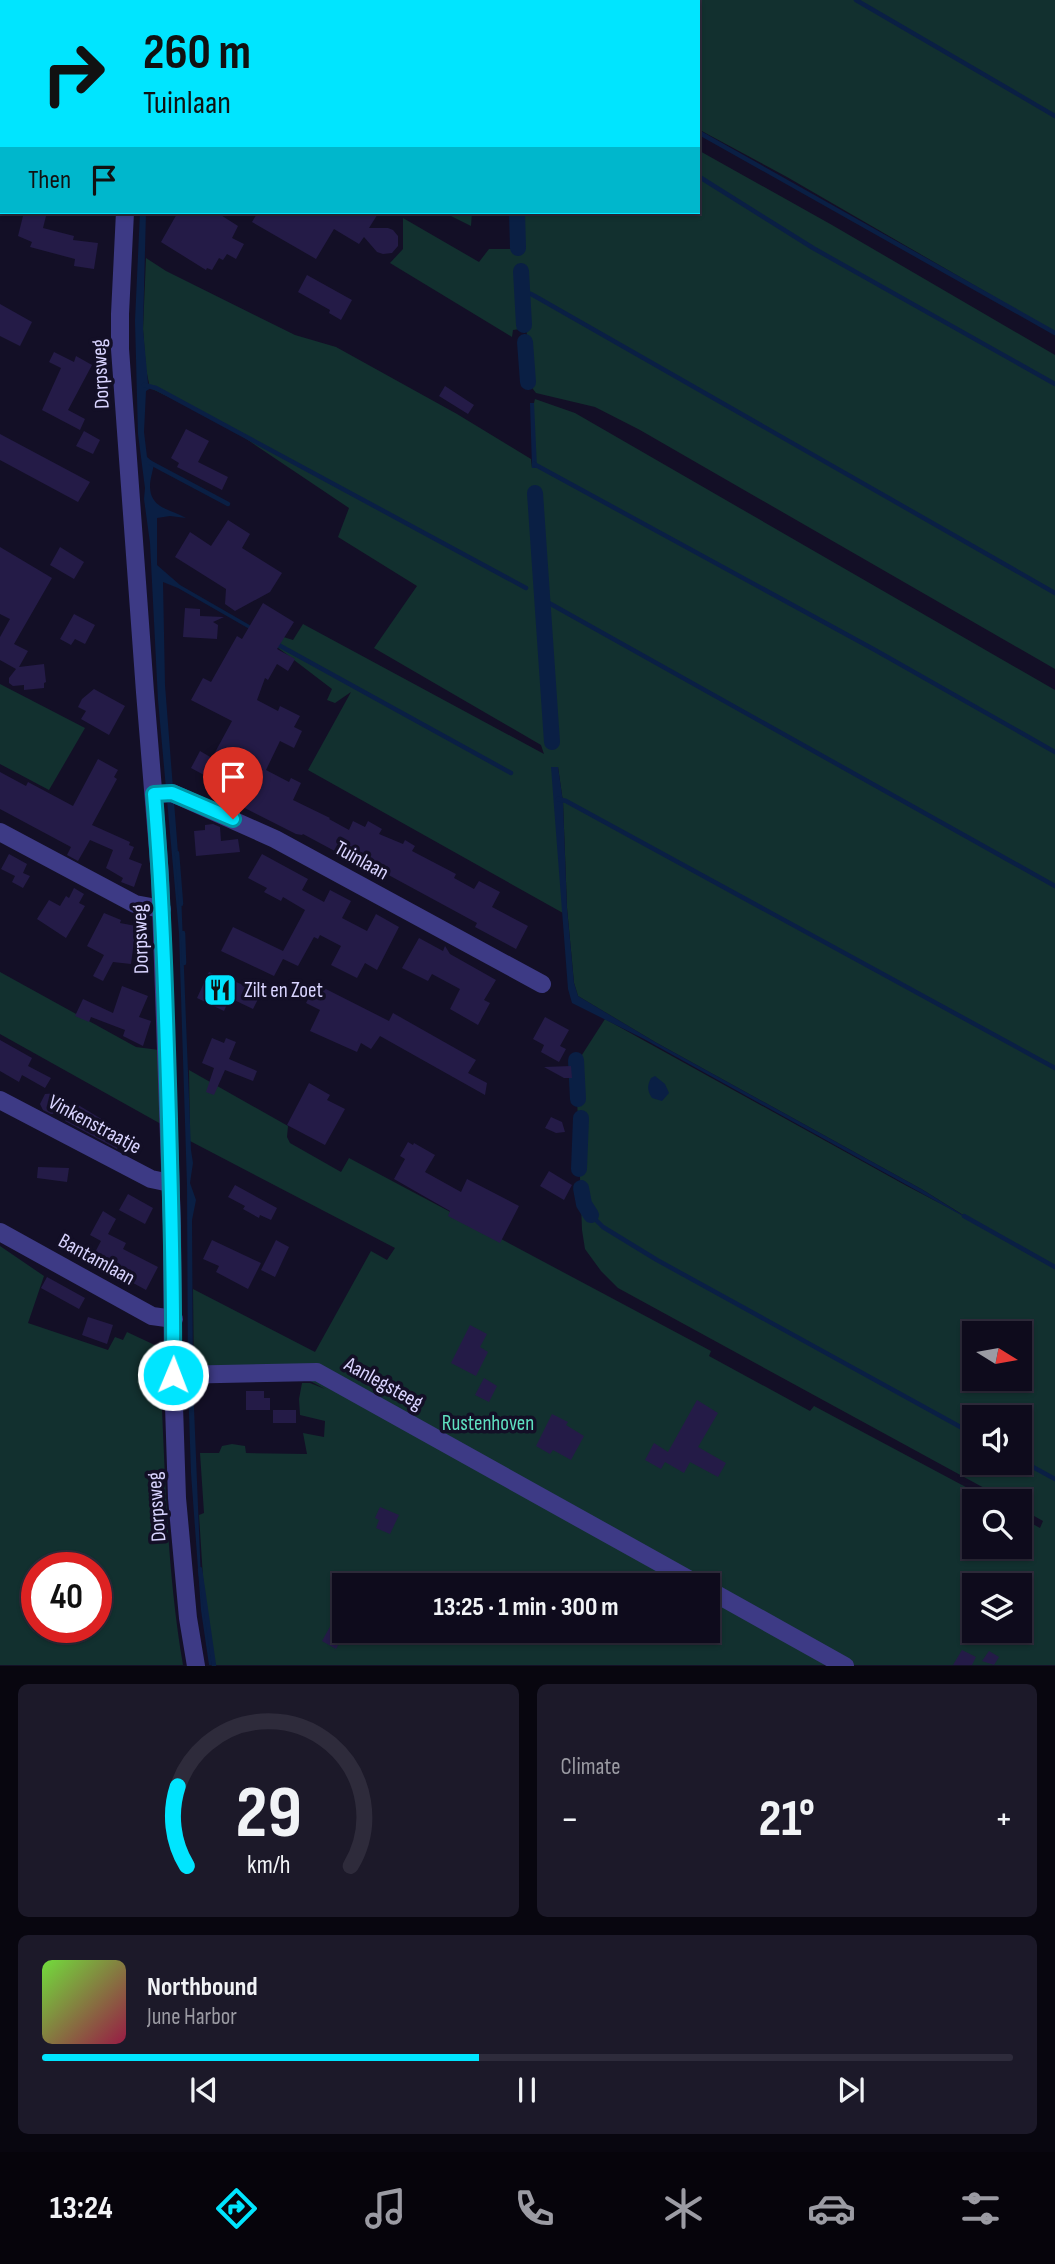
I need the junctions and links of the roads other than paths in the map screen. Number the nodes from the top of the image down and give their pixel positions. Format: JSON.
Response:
{"nodes":[{"id":1,"x":125,"y":214,"type":"edge"},
{"id":2,"x":154,"y":794,"type":"junction"},
{"id":3,"x":0,"y":832,"type":"edge"},
{"id":4,"x":162,"y":909,"type":"junction"},
{"id":5,"x":542,"y":984,"type":"dead end"},
{"id":6,"x":0,"y":1100,"type":"edge"},
{"id":7,"x":170,"y":1184,"type":"junction"},
{"id":8,"x":0,"y":1231,"type":"edge"},
{"id":9,"x":174,"y":1319,"type":"junction"},
{"id":10,"x":185,"y":1375,"type":"junction"},
{"id":11,"x":678,"y":1573,"type":"edge"},
{"id":12,"x":720,"y":1596,"type":"edge"},
{"id":13,"x":197,"y":1665,"type":"edge"},
{"id":14,"x":845,"y":1665,"type":"edge"}],
"edges":[{"from":1,"to":2,"type":"street","name":"Dorpsweg"},
{"from":2,"to":4,"type":"street","name":"Dorpsweg"},
{"from":2,"to":5,"type":"street","name":"Tuinlaan"},
{"from":3,"to":4,"type":"street"},
{"from":4,"to":7,"type":"street","name":"Dorpsweg"},
{"from":6,"to":7,"type":"street","name":"Vinkenstraatje"},
{"from":7,"to":9,"type":"street","name":"Dorpsweg"},
{"from":8,"to":9,"type":"street","name":"Bantamlaan"},
{"from":9,"to":10,"type":"street","name":"Dorpsweg"},
{"from":10,"to":11,"type":"street","name":"Aanlegsteeg"},
{"from":10,"to":13,"type":"street","name":"Dorpsweg"},
{"from":12,"to":14,"type":"street"}]}
